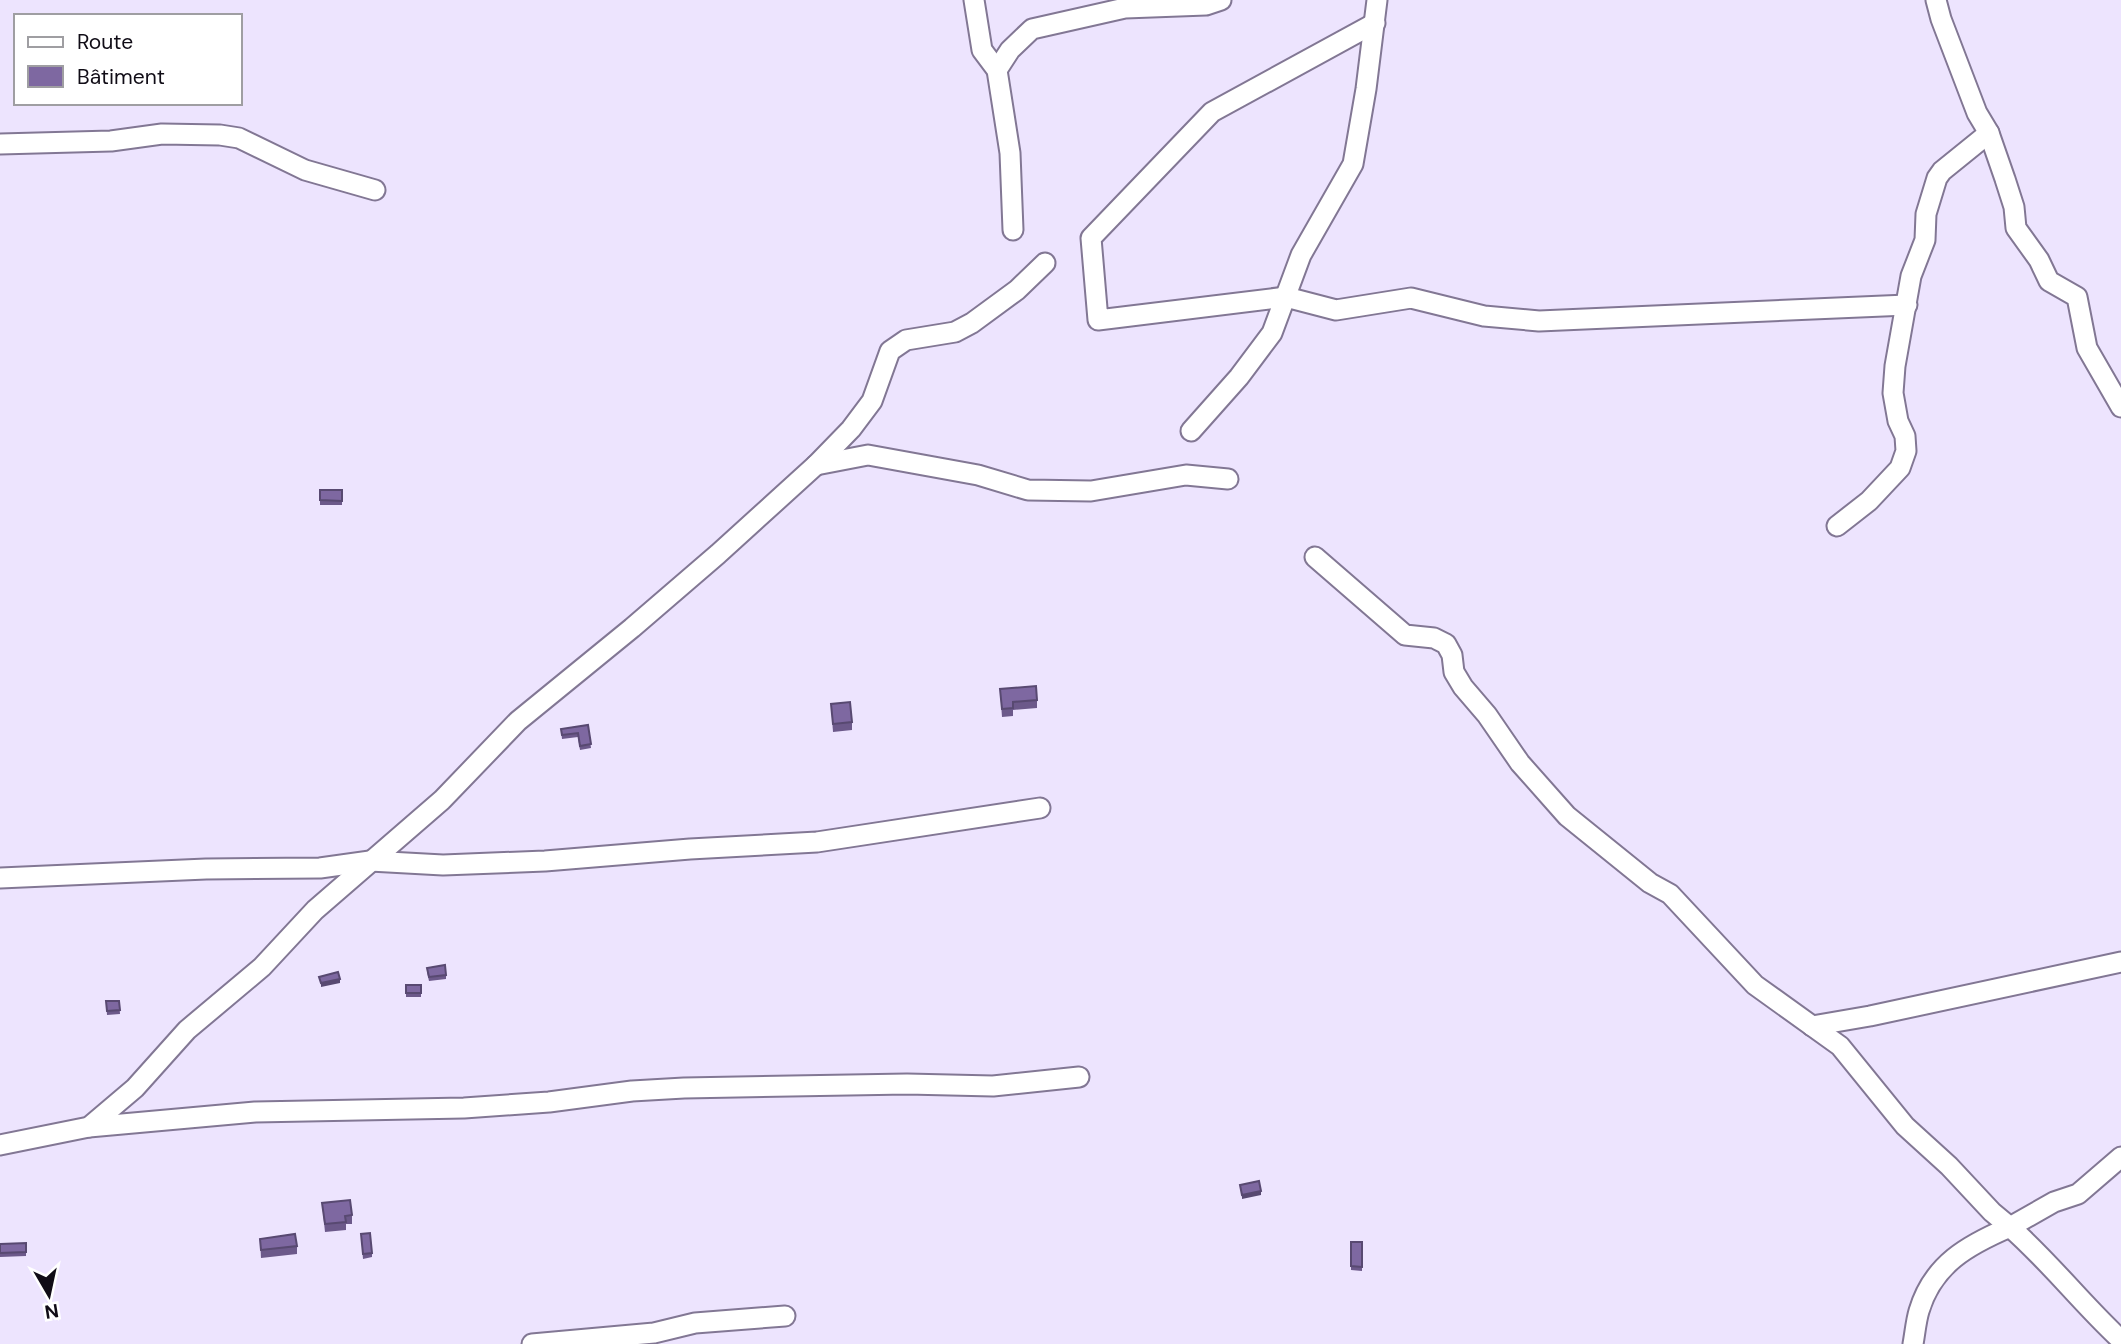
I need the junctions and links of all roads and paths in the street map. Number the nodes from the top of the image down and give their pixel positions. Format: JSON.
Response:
{"nodes":[{"id":1,"x":974,"y":0,"type":"edge"},
{"id":2,"x":1221,"y":0,"type":"edge"},
{"id":3,"x":1377,"y":0,"type":"edge"},
{"id":4,"x":1936,"y":0,"type":"edge"},
{"id":5,"x":1375,"y":23,"type":"junction"},
{"id":6,"x":997,"y":70,"type":"junction"},
{"id":7,"x":1989,"y":134,"type":"junction"},
{"id":8,"x":0,"y":144,"type":"edge"},
{"id":9,"x":375,"y":190,"type":"dead end"},
{"id":10,"x":1013,"y":230,"type":"dead end"},
{"id":11,"x":1045,"y":263,"type":"dead end"},
{"id":12,"x":1286,"y":297,"type":"junction"},
{"id":13,"x":1907,"y":305,"type":"junction"},
{"id":14,"x":2121,"y":407,"type":"edge"},
{"id":15,"x":1191,"y":431,"type":"dead end"},
{"id":16,"x":816,"y":466,"type":"junction"},
{"id":17,"x":1228,"y":479,"type":"dead end"},
{"id":18,"x":1837,"y":526,"type":"dead end"},
{"id":19,"x":1315,"y":557,"type":"dead end"},
{"id":20,"x":1040,"y":808,"type":"dead end"},
{"id":21,"x":370,"y":862,"type":"junction"},
{"id":22,"x":0,"y":878,"type":"edge"},
{"id":23,"x":2121,"y":962,"type":"edge"},
{"id":24,"x":1812,"y":1026,"type":"junction"},
{"id":25,"x":1079,"y":1077,"type":"dead end"},
{"id":26,"x":89,"y":1127,"type":"junction"},
{"id":27,"x":0,"y":1145,"type":"edge"},
{"id":28,"x":2121,"y":1157,"type":"edge"},
{"id":29,"x":2010,"y":1227,"type":"junction"},
{"id":30,"x":785,"y":1317,"type":"dead end"},
{"id":31,"x":2121,"y":1340,"type":"edge"},
{"id":32,"x":532,"y":1344,"type":"edge"},
{"id":33,"x":1913,"y":1344,"type":"edge"}],
"edges":[{"from":1,"to":6,"type":"street"},
{"from":2,"to":6,"type":"street"},
{"from":3,"to":5,"type":"street"},
{"from":4,"to":7,"type":"street"},
{"from":5,"to":12,"type":"street"},
{"from":5,"to":12,"type":"street"},
{"from":6,"to":10,"type":"street"},
{"from":7,"to":13,"type":"street"},
{"from":7,"to":14,"type":"street"},
{"from":8,"to":9,"type":"street"},
{"from":11,"to":16,"type":"street"},
{"from":12,"to":13,"type":"street"},
{"from":12,"to":15,"type":"street"},
{"from":13,"to":18,"type":"street"},
{"from":16,"to":17,"type":"street"},
{"from":16,"to":21,"type":"street"},
{"from":19,"to":24,"type":"street"},
{"from":20,"to":21,"type":"street"},
{"from":21,"to":22,"type":"street"},
{"from":21,"to":26,"type":"street"},
{"from":23,"to":24,"type":"street"},
{"from":24,"to":29,"type":"street"},
{"from":25,"to":26,"type":"street"},
{"from":26,"to":27,"type":"street"},
{"from":28,"to":29,"type":"street"},
{"from":29,"to":31,"type":"street"},
{"from":29,"to":33,"type":"street"},
{"from":30,"to":32,"type":"street"}]}
